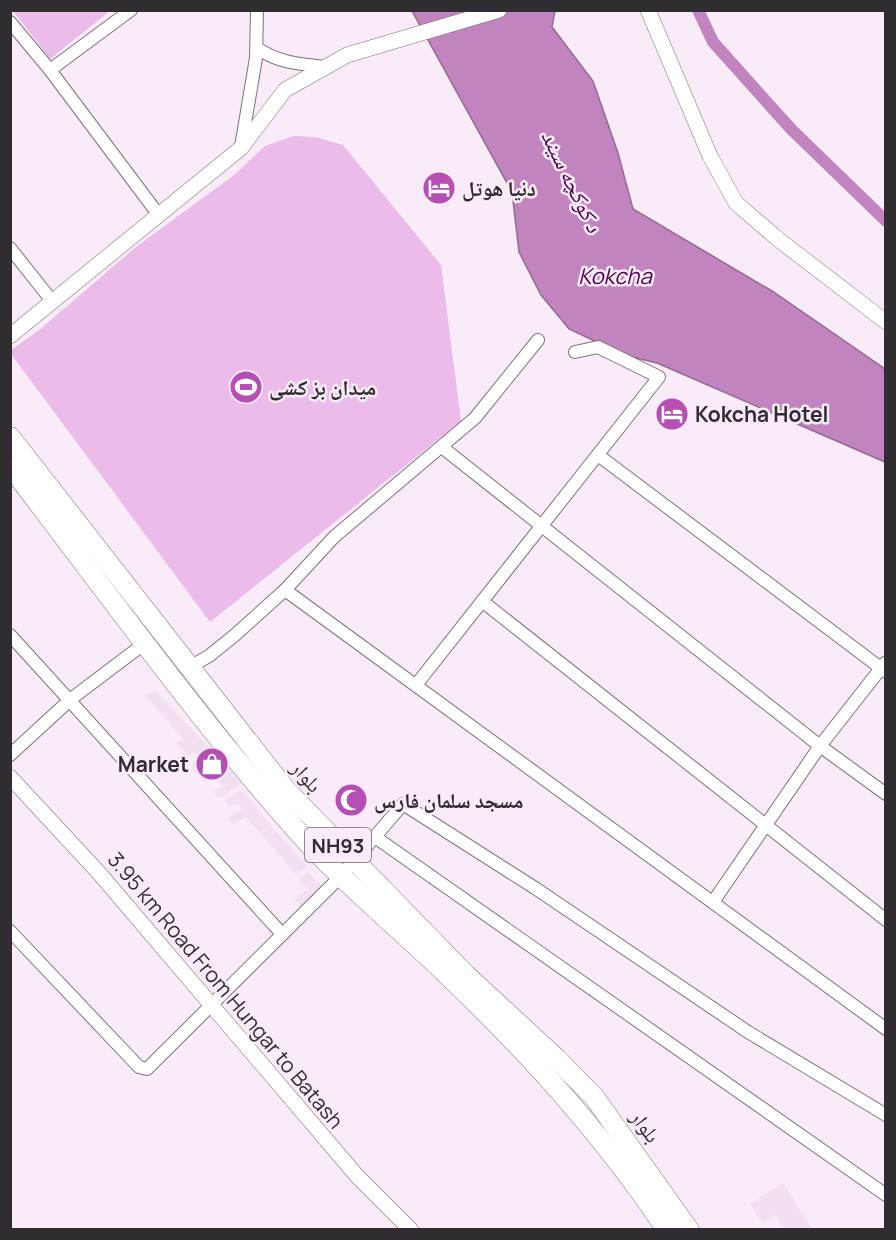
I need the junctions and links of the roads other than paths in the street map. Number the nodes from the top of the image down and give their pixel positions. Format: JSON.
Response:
{"nodes":[{"id":1,"x":257,"y":10,"type":"edge"},
{"id":2,"x":499,"y":10,"type":"edge"},
{"id":3,"x":648,"y":10,"type":"edge"},
{"id":4,"x":128,"y":11,"type":"edge"},
{"id":5,"x":10,"y":22,"type":"edge"},
{"id":6,"x":257,"y":48,"type":"junction"},
{"id":7,"x":325,"y":67,"type":"junction"},
{"id":8,"x":50,"y":70,"type":"junction"},
{"id":9,"x":241,"y":148,"type":"junction"},
{"id":10,"x":158,"y":214,"type":"junction"},
{"id":11,"x":10,"y":248,"type":"edge"},
{"id":12,"x":52,"y":301,"type":"junction"},
{"id":13,"x":885,"y":322,"type":"edge"},
{"id":14,"x":10,"y":336,"type":"edge"},
{"id":15,"x":538,"y":340,"type":"dead end"},
{"id":16,"x":575,"y":352,"type":"dead end"},
{"id":17,"x":10,"y":437,"type":"edge"},
{"id":18,"x":443,"y":448,"type":"junction"},
{"id":19,"x":598,"y":454,"type":"junction"},
{"id":20,"x":10,"y":466,"type":"edge"},
{"id":21,"x":543,"y":525,"type":"junction"},
{"id":22,"x":285,"y":590,"type":"junction"},
{"id":23,"x":482,"y":601,"type":"junction"},
{"id":24,"x":10,"y":635,"type":"edge"},
{"id":25,"x":145,"y":643,"type":"junction"},
{"id":26,"x":189,"y":668,"type":"junction"},
{"id":27,"x":884,"y":668,"type":"edge"},
{"id":28,"x":172,"y":679,"type":"junction"},
{"id":29,"x":416,"y":685,"type":"junction"},
{"id":30,"x":71,"y":699,"type":"junction"},
{"id":31,"x":820,"y":746,"type":"junction"},
{"id":32,"x":10,"y":755,"type":"edge"},
{"id":33,"x":10,"y":777,"type":"edge"},
{"id":34,"x":885,"y":794,"type":"edge"},
{"id":35,"x":764,"y":825,"type":"junction"},
{"id":36,"x":375,"y":837,"type":"junction"},
{"id":37,"x":348,"y":868,"type":"junction"},
{"id":38,"x":713,"y":902,"type":"junction"},
{"id":39,"x":885,"y":920,"type":"edge"},
{"id":40,"x":10,"y":931,"type":"edge"},
{"id":41,"x":282,"y":934,"type":"junction"},
{"id":42,"x":210,"y":1006,"type":"junction"},
{"id":43,"x":885,"y":1029,"type":"edge"},
{"id":44,"x":885,"y":1115,"type":"edge"},
{"id":45,"x":885,"y":1195,"type":"edge"},
{"id":46,"x":411,"y":1230,"type":"edge"},
{"id":47,"x":667,"y":1230,"type":"edge"},
{"id":48,"x":689,"y":1230,"type":"edge"}],
"edges":[{"from":1,"to":6,"type":"street"},
{"from":2,"to":7,"type":"street"},
{"from":3,"to":13,"type":"street"},
{"from":4,"to":8,"type":"street"},
{"from":5,"to":8,"type":"street"},
{"from":6,"to":7,"type":"street"},
{"from":6,"to":9,"type":"street"},
{"from":7,"to":9,"type":"street"},
{"from":8,"to":10,"type":"street"},
{"from":9,"to":10,"type":"street"},
{"from":10,"to":12,"type":"street"},
{"from":11,"to":12,"type":"street"},
{"from":12,"to":14,"type":"street"},
{"from":15,"to":18,"type":"street"},
{"from":16,"to":19,"type":"street"},
{"from":17,"to":26,"type":"main road","name":"بلوار","number":"NH93"},
{"from":18,"to":21,"type":"street"},
{"from":18,"to":22,"type":"street"},
{"from":19,"to":21,"type":"street"},
{"from":19,"to":27,"type":"street"},
{"from":20,"to":25,"type":"main road","name":"بلوار","number":"NH93"},
{"from":21,"to":23,"type":"street"},
{"from":21,"to":31,"type":"street"},
{"from":22,"to":26,"type":"street"},
{"from":22,"to":29,"type":"street"},
{"from":23,"to":29,"type":"street"},
{"from":23,"to":35,"type":"street"},
{"from":24,"to":30,"type":"street"},
{"from":25,"to":28,"type":"main road","name":"بلوار","number":"NH93"},
{"from":25,"to":30,"type":"street"},
{"from":26,"to":28,"type":"street"},
{"from":26,"to":37,"type":"main road","name":"بلوار","number":"NH93"},
{"from":27,"to":31,"type":"street"},
{"from":28,"to":37,"type":"main road","name":"بلوار","number":"NH93"},
{"from":29,"to":38,"type":"street"},
{"from":30,"to":32,"type":"street"},
{"from":30,"to":41,"type":"street"},
{"from":31,"to":34,"type":"street"},
{"from":31,"to":35,"type":"street"},
{"from":33,"to":42,"type":"street","name":"3.95 km Road From Hungar to Batash"},
{"from":35,"to":38,"type":"street"},
{"from":35,"to":39,"type":"street"},
{"from":36,"to":37,"type":"street"},
{"from":36,"to":44,"type":"street"},
{"from":36,"to":45,"type":"street"},
{"from":37,"to":41,"type":"street"},
{"from":37,"to":47,"type":"main road","name":"بلوار","number":"NH93"},
{"from":37,"to":48,"type":"main road","name":"بلوار","number":"NH93"},
{"from":38,"to":43,"type":"street"},
{"from":40,"to":42,"type":"street"},
{"from":41,"to":42,"type":"street"},
{"from":42,"to":46,"type":"street","name":"3.95 km Road From Hungar to Batash"}]}
